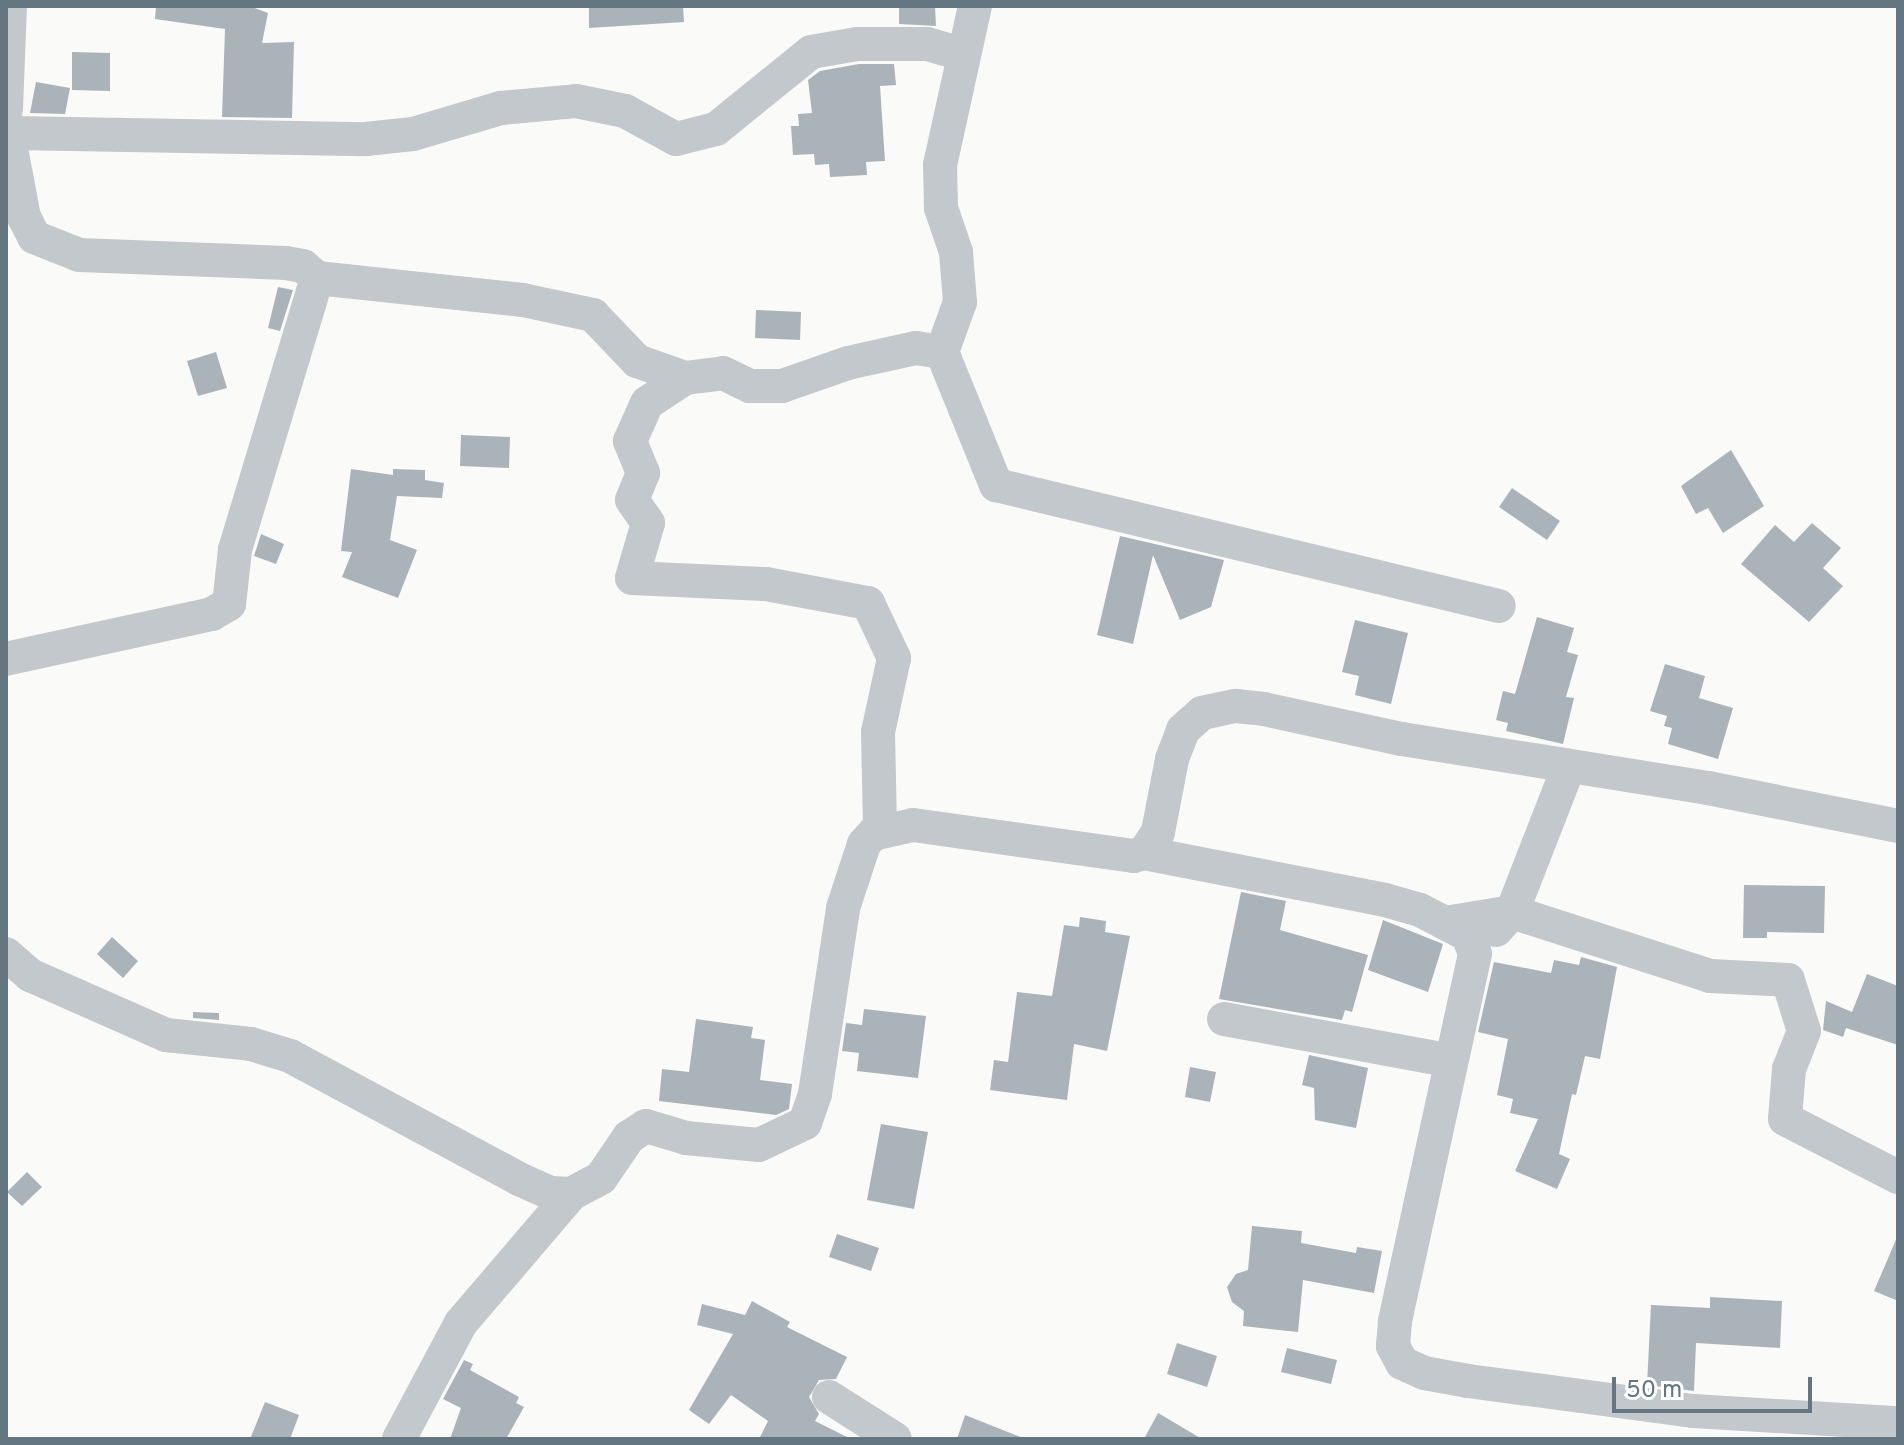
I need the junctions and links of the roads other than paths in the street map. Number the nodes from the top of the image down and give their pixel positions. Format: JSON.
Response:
{"nodes":[{"id":1,"x":10,"y":6,"type":"edge"},
{"id":2,"x":975,"y":6,"type":"edge"},
{"id":3,"x":962,"y":54,"type":"junction"},
{"id":4,"x":8,"y":121,"type":"edge"},
{"id":5,"x":6,"y":247,"type":"edge"},
{"id":6,"x":66,"y":249,"type":"junction"},
{"id":7,"x":317,"y":278,"type":"junction"},
{"id":8,"x":942,"y":352,"type":"junction"},
{"id":9,"x":685,"y":378,"type":"junction"},
{"id":10,"x":1499,"y":606,"type":"dead end"},
{"id":11,"x":6,"y":659,"type":"edge"},
{"id":12,"x":1569,"y":766,"type":"junction"},
{"id":13,"x":1898,"y":826,"type":"edge"},
{"id":14,"x":880,"y":831,"type":"junction"},
{"id":15,"x":1144,"y":853,"type":"junction"},
{"id":16,"x":1512,"y":912,"type":"junction"},
{"id":17,"x":1445,"y":923,"type":"junction"},
{"id":18,"x":6,"y":954,"type":"edge"},
{"id":19,"x":1475,"y":954,"type":"junction"},
{"id":20,"x":1224,"y":1019,"type":"dead end"},
{"id":21,"x":1448,"y":1060,"type":"junction"},
{"id":22,"x":1898,"y":1177,"type":"edge"},
{"id":23,"x":571,"y":1194,"type":"junction"},
{"id":24,"x":829,"y":1397,"type":"dead end"},
{"id":25,"x":1898,"y":1423,"type":"edge"},
{"id":26,"x":399,"y":1439,"type":"edge"},
{"id":27,"x":895,"y":1439,"type":"edge"}],
"edges":[{"from":1,"to":4,"type":"street"},
{"from":2,"to":3,"type":"street"},
{"from":3,"to":4,"type":"street"},
{"from":3,"to":8,"type":"street"},
{"from":4,"to":6,"type":"street"},
{"from":5,"to":6,"type":"street"},
{"from":6,"to":7,"type":"street"},
{"from":7,"to":9,"type":"street"},
{"from":7,"to":11,"type":"street"},
{"from":8,"to":9,"type":"street"},
{"from":8,"to":10,"type":"street"},
{"from":9,"to":14,"type":"street"},
{"from":12,"to":13,"type":"street"},
{"from":12,"to":15,"type":"street"},
{"from":12,"to":16,"type":"street"},
{"from":14,"to":15,"type":"street"},
{"from":14,"to":23,"type":"street"},
{"from":15,"to":17,"type":"street"},
{"from":16,"to":17,"type":"street"},
{"from":16,"to":19,"type":"street"},
{"from":16,"to":22,"type":"street"},
{"from":17,"to":19,"type":"street"},
{"from":18,"to":23,"type":"street"},
{"from":19,"to":21,"type":"street"},
{"from":20,"to":21,"type":"street"},
{"from":21,"to":25,"type":"street"},
{"from":23,"to":26,"type":"street"},
{"from":24,"to":27,"type":"street"}]}
